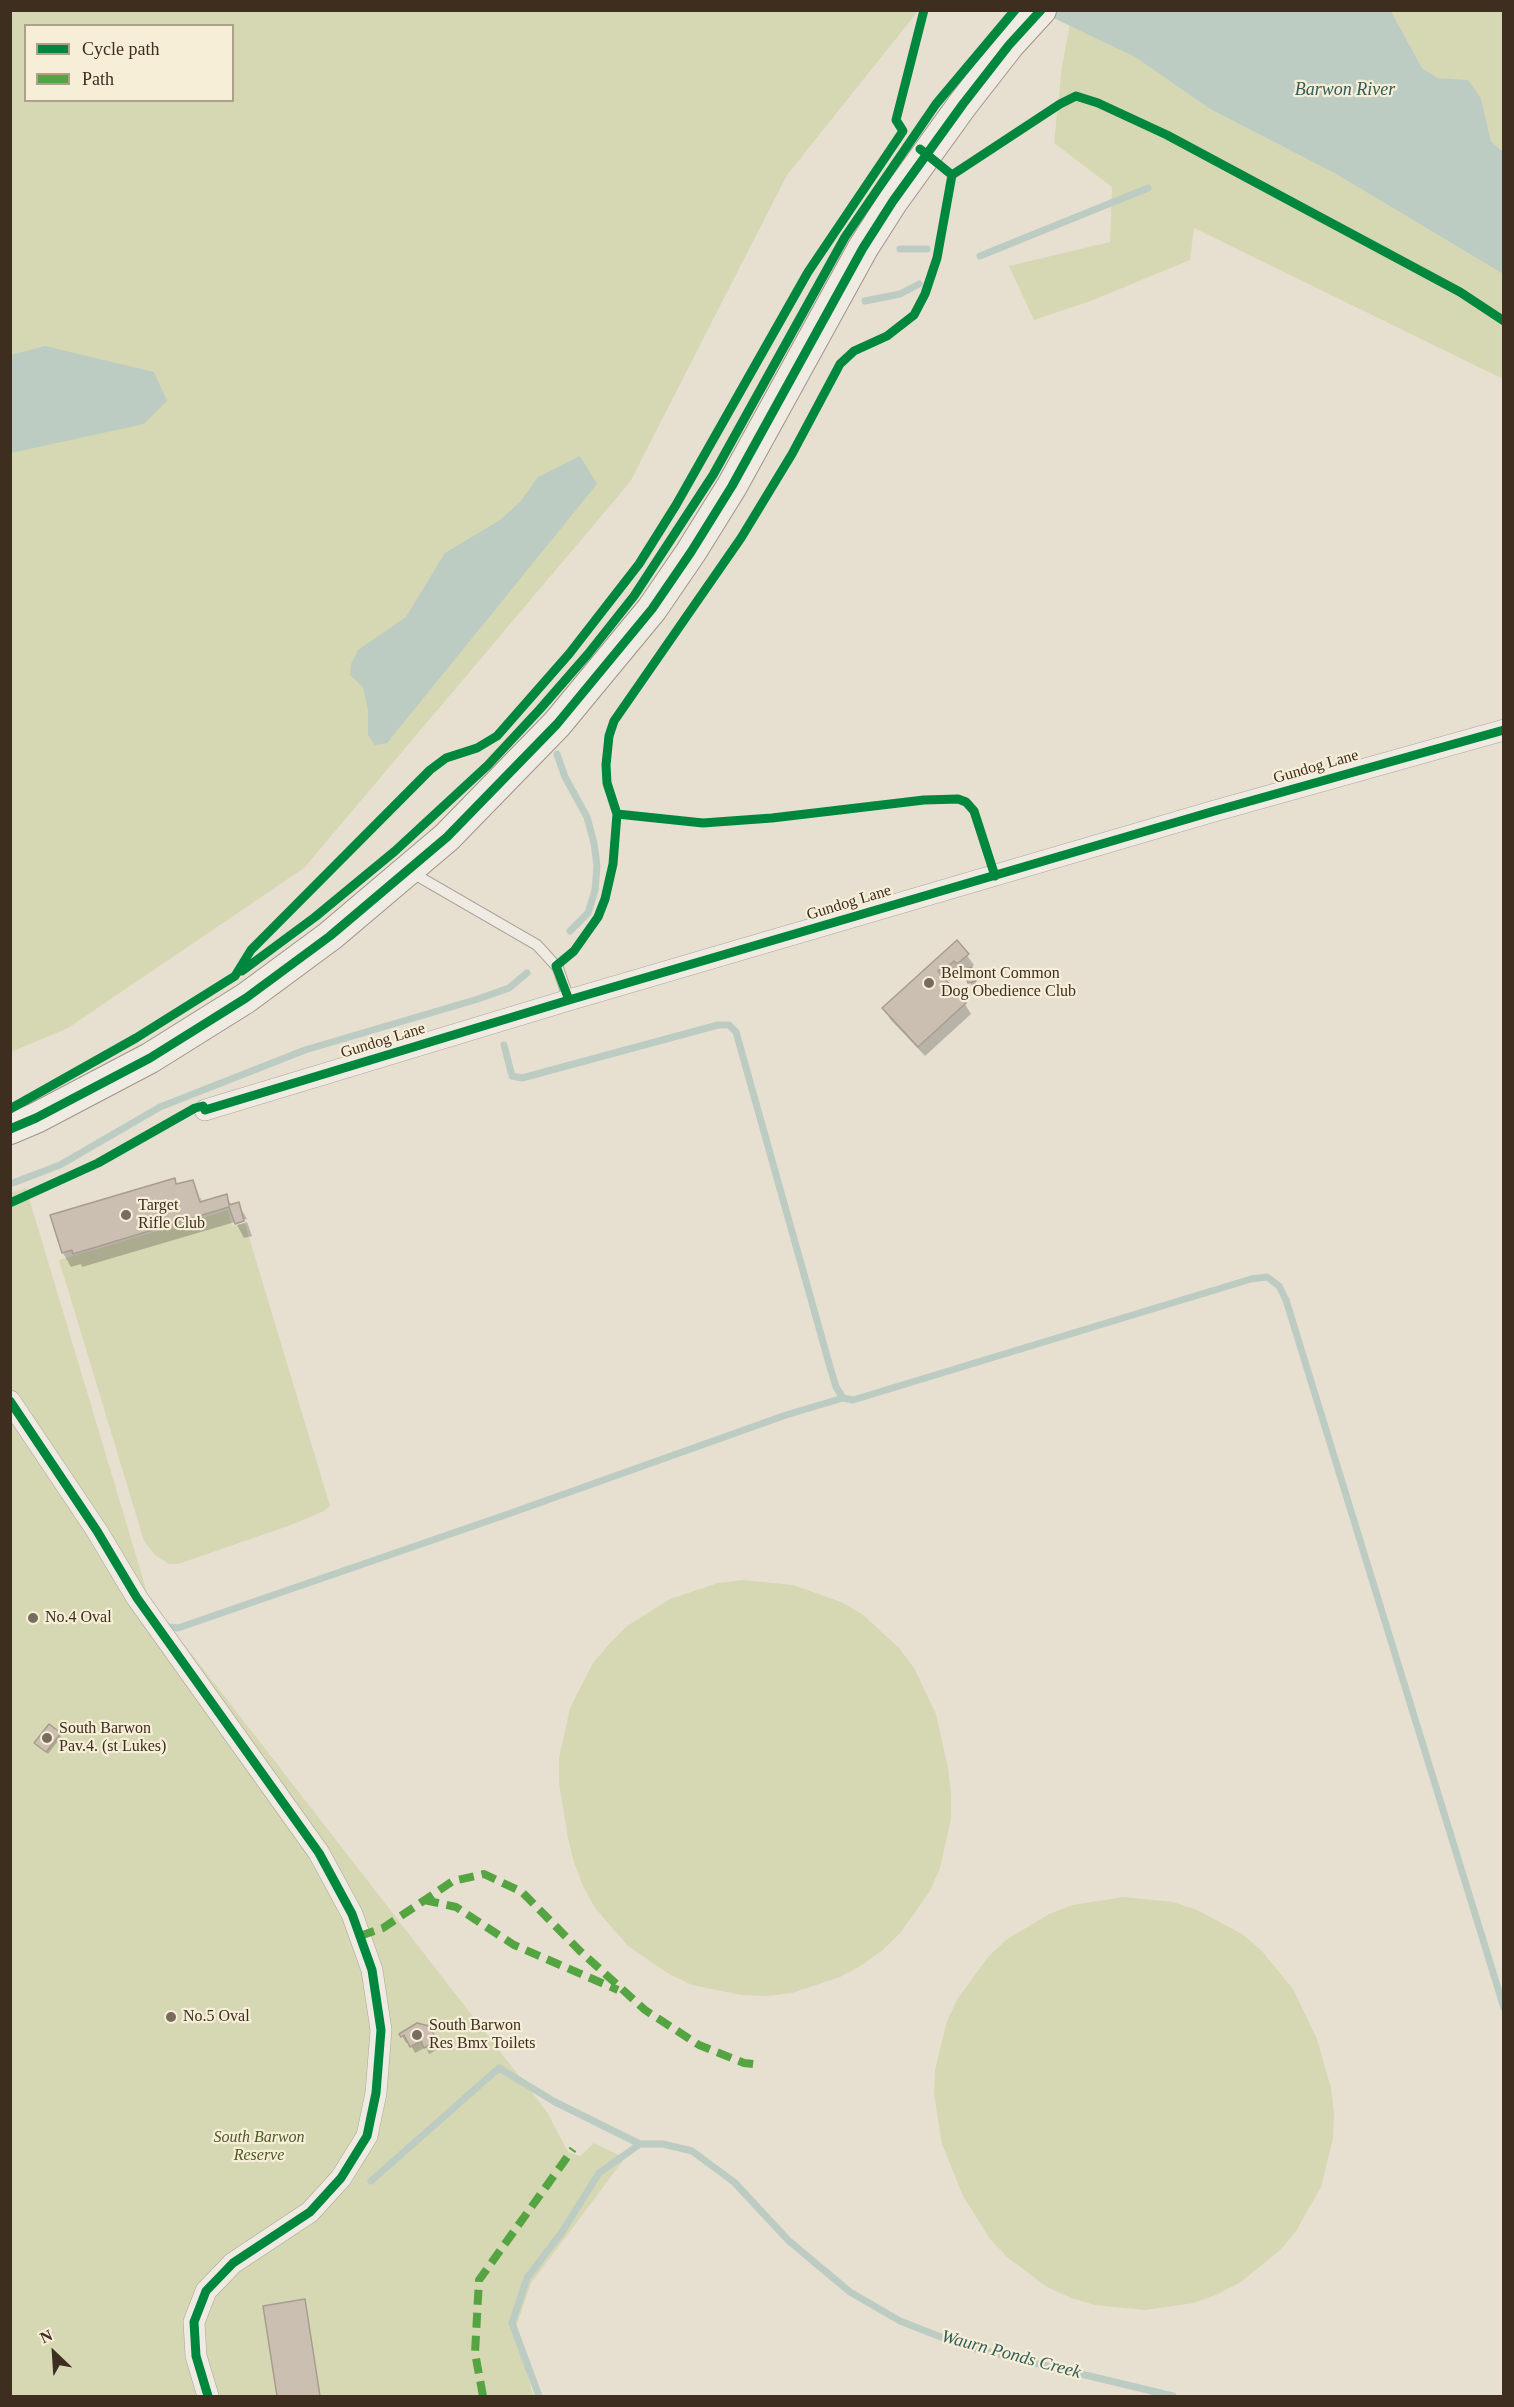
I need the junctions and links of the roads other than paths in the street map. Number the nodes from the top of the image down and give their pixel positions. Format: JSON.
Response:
{"nodes":[{"id":1,"x":1041,"y":10,"type":"edge"},
{"id":2,"x":1503,"y":730,"type":"edge"},
{"id":3,"x":409,"y":870,"type":"junction"},
{"id":4,"x":569,"y":1000,"type":"junction"},
{"id":5,"x":206,"y":1110,"type":"dead end"},
{"id":6,"x":10,"y":1129,"type":"edge"},
{"id":7,"x":10,"y":1401,"type":"edge"},
{"id":8,"x":208,"y":2397,"type":"edge"}],
"edges":[{"from":1,"to":3,"type":"main road"},
{"from":2,"to":4,"type":"street","name":"Gundog Lane"},
{"from":3,"to":4,"type":"lane"},
{"from":3,"to":6,"type":"main road"},
{"from":4,"to":5,"type":"street","name":"Gundog Lane"},
{"from":7,"to":8,"type":"street"}]}
